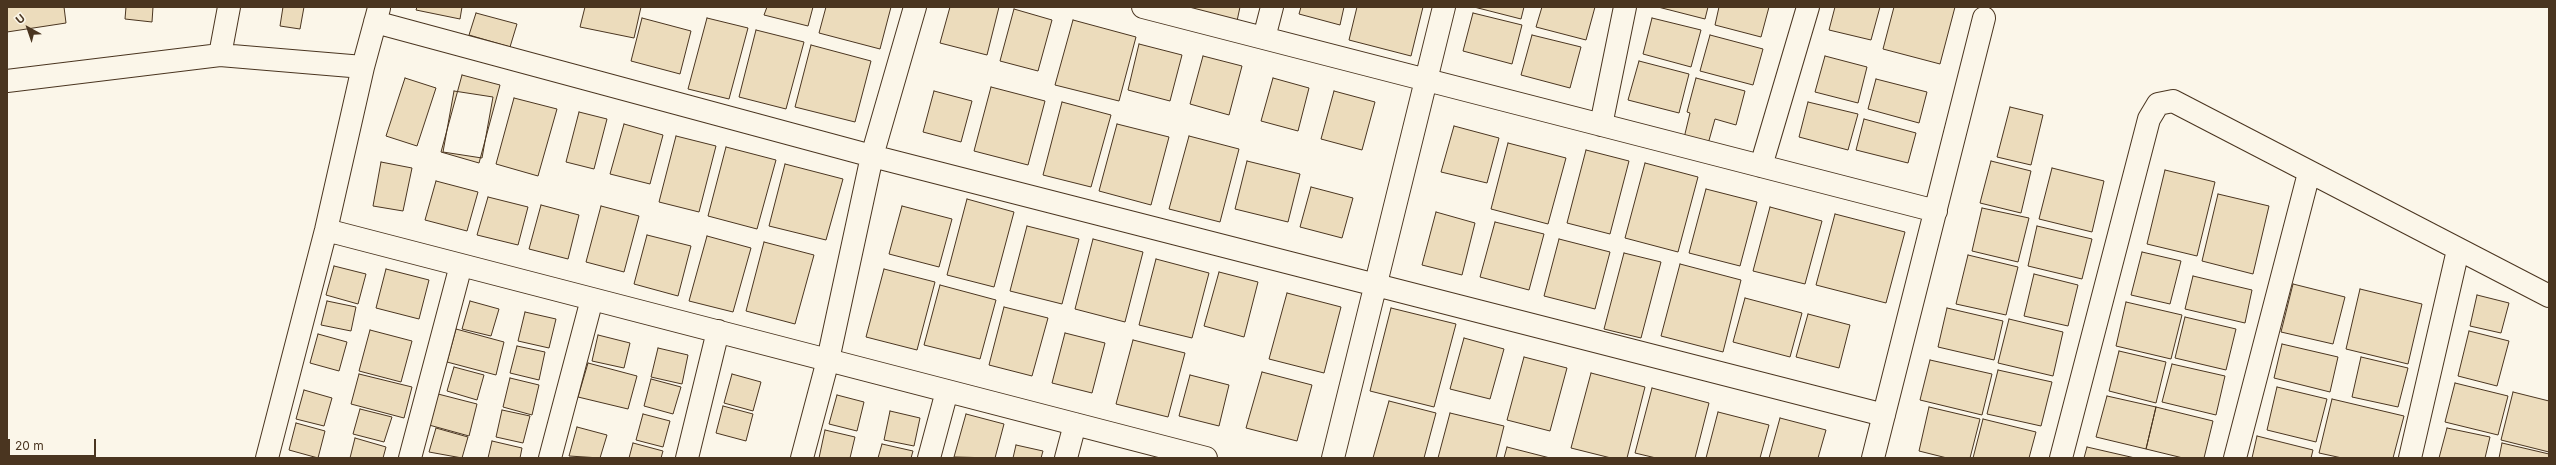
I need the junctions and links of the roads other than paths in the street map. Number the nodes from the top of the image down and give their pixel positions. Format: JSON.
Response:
{"nodes":[{"id":1,"x":229,"y":7,"type":"edge"},
{"id":2,"x":915,"y":7,"type":"edge"},
{"id":3,"x":1143,"y":7,"type":"edge"},
{"id":4,"x":1272,"y":7,"type":"edge"},
{"id":5,"x":1444,"y":7,"type":"edge"},
{"id":6,"x":1625,"y":7,"type":"edge"},
{"id":7,"x":1808,"y":7,"type":"edge"},
{"id":8,"x":377,"y":14,"type":"edge"},
{"id":9,"x":1984,"y":18,"type":"dead end"},
{"id":10,"x":1264,"y":38,"type":"junction"},
{"id":11,"x":220,"y":55,"type":"junction"},
{"id":12,"x":363,"y":67,"type":"junction"},
{"id":13,"x":1428,"y":80,"type":"junction"},
{"id":14,"x":7,"y":81,"type":"edge"},
{"id":15,"x":1601,"y":125,"type":"junction"},
{"id":16,"x":872,"y":156,"type":"junction"},
{"id":17,"x":1761,"y":166,"type":"junction"},
{"id":18,"x":2309,"y":173,"type":"junction"},
{"id":19,"x":1936,"y":211,"type":"junction"},
{"id":20,"x":326,"y":230,"type":"junction"},
{"id":21,"x":2458,"y":250,"type":"junction"},
{"id":22,"x":461,"y":265,"type":"junction"},
{"id":23,"x":1374,"y":285,"type":"junction"},
{"id":24,"x":2549,"y":296,"type":"edge"},
{"id":25,"x":592,"y":299,"type":"junction"},
{"id":26,"x":718,"y":331,"type":"junction"},
{"id":27,"x":828,"y":360,"type":"junction"},
{"id":28,"x":947,"y":391,"type":"junction"},
{"id":29,"x":1884,"y":415,"type":"junction"},
{"id":30,"x":1075,"y":424,"type":"junction"},
{"id":31,"x":1199,"y":457,"type":"edge"},
{"id":32,"x":267,"y":458,"type":"edge"},
{"id":33,"x":410,"y":458,"type":"edge"},
{"id":34,"x":550,"y":458,"type":"edge"},
{"id":35,"x":687,"y":458,"type":"edge"},
{"id":36,"x":802,"y":458,"type":"edge"},
{"id":37,"x":929,"y":458,"type":"edge"},
{"id":38,"x":1066,"y":458,"type":"edge"},
{"id":39,"x":1333,"y":458,"type":"edge"},
{"id":40,"x":1873,"y":458,"type":"edge"},
{"id":41,"x":2061,"y":458,"type":"edge"},
{"id":42,"x":2236,"y":458,"type":"edge"},
{"id":43,"x":2410,"y":458,"type":"edge"}],
"edges":[{"from":1,"to":11,"type":"street"},
{"from":2,"to":16,"type":"street"},
{"from":3,"to":10,"type":"street"},
{"from":4,"to":10,"type":"street"},
{"from":5,"to":13,"type":"street"},
{"from":6,"to":15,"type":"street"},
{"from":7,"to":17,"type":"street"},
{"from":8,"to":12,"type":"street"},
{"from":8,"to":16,"type":"street"},
{"from":9,"to":19,"type":"street"},
{"from":10,"to":13,"type":"street"},
{"from":11,"to":12,"type":"street"},
{"from":11,"to":14,"type":"street"},
{"from":12,"to":20,"type":"street"},
{"from":13,"to":15,"type":"street"},
{"from":13,"to":23,"type":"street"},
{"from":15,"to":17,"type":"street"},
{"from":16,"to":23,"type":"street"},
{"from":16,"to":27,"type":"street"},
{"from":17,"to":19,"type":"street"},
{"from":18,"to":21,"type":"street"},
{"from":18,"to":41,"type":"street"},
{"from":18,"to":42,"type":"street"},
{"from":19,"to":29,"type":"street"},
{"from":20,"to":22,"type":"street"},
{"from":20,"to":32,"type":"street"},
{"from":21,"to":24,"type":"street"},
{"from":21,"to":43,"type":"street"},
{"from":22,"to":25,"type":"street"},
{"from":22,"to":33,"type":"street"},
{"from":23,"to":29,"type":"street"},
{"from":23,"to":39,"type":"street"},
{"from":25,"to":26,"type":"street"},
{"from":25,"to":34,"type":"street"},
{"from":26,"to":27,"type":"street"},
{"from":26,"to":35,"type":"street"},
{"from":27,"to":28,"type":"street"},
{"from":27,"to":36,"type":"street"},
{"from":28,"to":30,"type":"street"},
{"from":28,"to":37,"type":"street"},
{"from":29,"to":40,"type":"street"},
{"from":30,"to":31,"type":"street"},
{"from":30,"to":38,"type":"street"}]}
